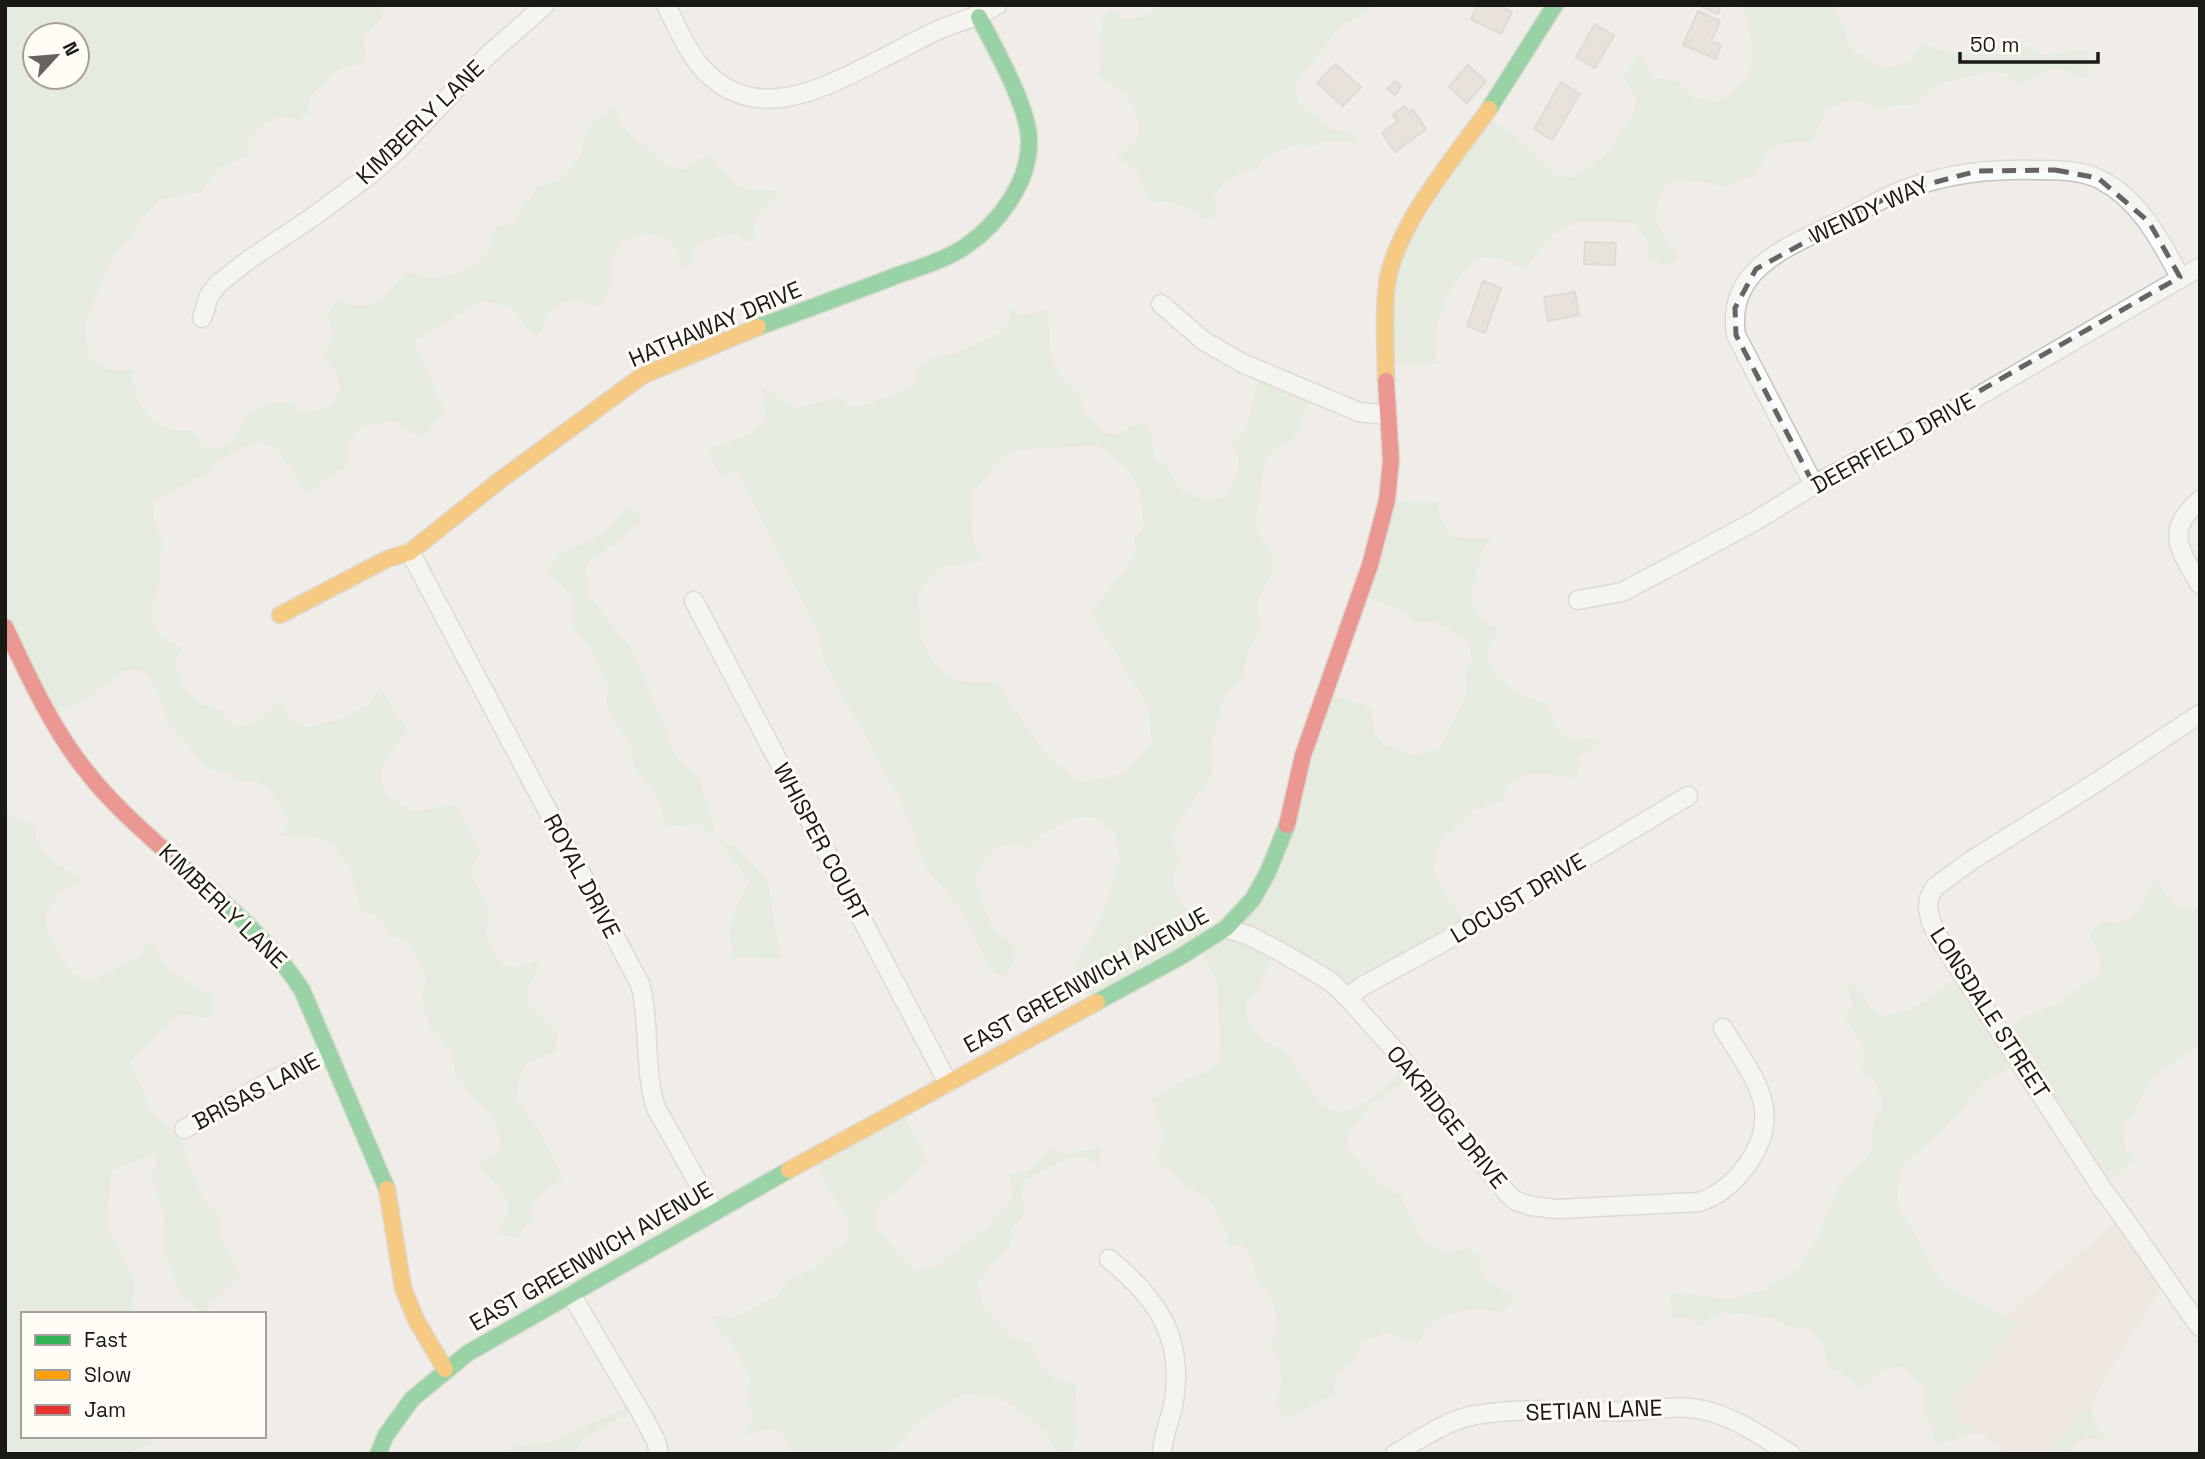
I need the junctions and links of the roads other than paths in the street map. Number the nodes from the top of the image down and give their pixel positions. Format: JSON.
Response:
{"nodes":[{"id":1,"x":545,"y":5,"type":"edge"},
{"id":2,"x":666,"y":5,"type":"edge"},
{"id":3,"x":997,"y":5,"type":"edge"},
{"id":4,"x":1555,"y":5,"type":"edge"},
{"id":5,"x":979,"y":17,"type":"junction"},
{"id":6,"x":2200,"y":267,"type":"edge"},
{"id":7,"x":2180,"y":277,"type":"junction"},
{"id":8,"x":1161,"y":304,"type":"dead end"},
{"id":9,"x":202,"y":318,"type":"dead end"},
{"id":10,"x":1387,"y":415,"type":"junction"},
{"id":11,"x":1814,"y":485,"type":"junction"},
{"id":12,"x":2200,"y":500,"type":"edge"},
{"id":13,"x":410,"y":552,"type":"junction"},
{"id":14,"x":2200,"y":585,"type":"edge"},
{"id":15,"x":1578,"y":600,"type":"dead end"},
{"id":16,"x":694,"y":601,"type":"dead end"},
{"id":17,"x":280,"y":615,"type":"dead end"},
{"id":18,"x":5,"y":627,"type":"edge"},
{"id":19,"x":2200,"y":714,"type":"edge"},
{"id":20,"x":1688,"y":796,"type":"dead end"},
{"id":21,"x":1226,"y":928,"type":"junction"},
{"id":22,"x":1348,"y":998,"type":"junction"},
{"id":23,"x":1723,"y":1028,"type":"dead end"},
{"id":24,"x":328,"y":1053,"type":"junction"},
{"id":25,"x":948,"y":1083,"type":"junction"},
{"id":26,"x":184,"y":1129,"type":"dead end"},
{"id":27,"x":714,"y":1211,"type":"junction"},
{"id":28,"x":1109,"y":1259,"type":"dead end"},
{"id":29,"x":571,"y":1294,"type":"junction"},
{"id":30,"x":2200,"y":1327,"type":"edge"},
{"id":31,"x":445,"y":1370,"type":"junction"},
{"id":32,"x":377,"y":1454,"type":"edge"},
{"id":33,"x":659,"y":1454,"type":"edge"},
{"id":34,"x":1162,"y":1454,"type":"edge"},
{"id":35,"x":1395,"y":1454,"type":"edge"},
{"id":36,"x":1791,"y":1454,"type":"edge"}],
"edges":[{"from":1,"to":9,"type":"street","name":"KIMBERLY LANE"},
{"from":2,"to":5,"type":"street"},
{"from":3,"to":5,"type":"street"},
{"from":4,"to":10,"type":"street","name":"EAST GREENWICH AVENUE"},
{"from":5,"to":13,"type":"street","name":"HATHAWAY DRIVE"},
{"from":6,"to":7,"type":"street","name":"DEERFIELD DRIVE"},
{"from":7,"to":11,"type":"street","name":"DEERFIELD DRIVE"},
{"from":7,"to":11,"type":"street","name":"WENDY WAY"},
{"from":8,"to":10,"type":"street"},
{"from":10,"to":21,"type":"street","name":"EAST GREENWICH AVENUE"},
{"from":11,"to":15,"type":"street","name":"DEERFIELD DRIVE"},
{"from":12,"to":14,"type":"street"},
{"from":13,"to":17,"type":"street","name":"HATHAWAY DRIVE"},
{"from":13,"to":27,"type":"street","name":"ROYAL DRIVE"},
{"from":16,"to":25,"type":"street","name":"WHISPER COURT"},
{"from":18,"to":24,"type":"street","name":"KIMBERLY LANE"},
{"from":19,"to":30,"type":"street","name":"LONSDALE STREET"},
{"from":20,"to":22,"type":"street","name":"LOCUST DRIVE"},
{"from":21,"to":22,"type":"street","name":"OAKRIDGE DRIVE"},
{"from":21,"to":25,"type":"street","name":"EAST GREENWICH AVENUE"},
{"from":22,"to":23,"type":"street","name":"OAKRIDGE DRIVE"},
{"from":24,"to":26,"type":"street","name":"BRISAS LANE"},
{"from":24,"to":31,"type":"street","name":"KIMBERLY LANE"},
{"from":25,"to":27,"type":"street","name":"EAST GREENWICH AVENUE"},
{"from":27,"to":29,"type":"street","name":"EAST GREENWICH AVENUE"},
{"from":28,"to":34,"type":"street"},
{"from":29,"to":31,"type":"street","name":"EAST GREENWICH AVENUE"},
{"from":29,"to":33,"type":"street"},
{"from":31,"to":32,"type":"street","name":"EAST GREENWICH AVENUE"},
{"from":35,"to":36,"type":"street","name":"SETIAN LANE"}]}
